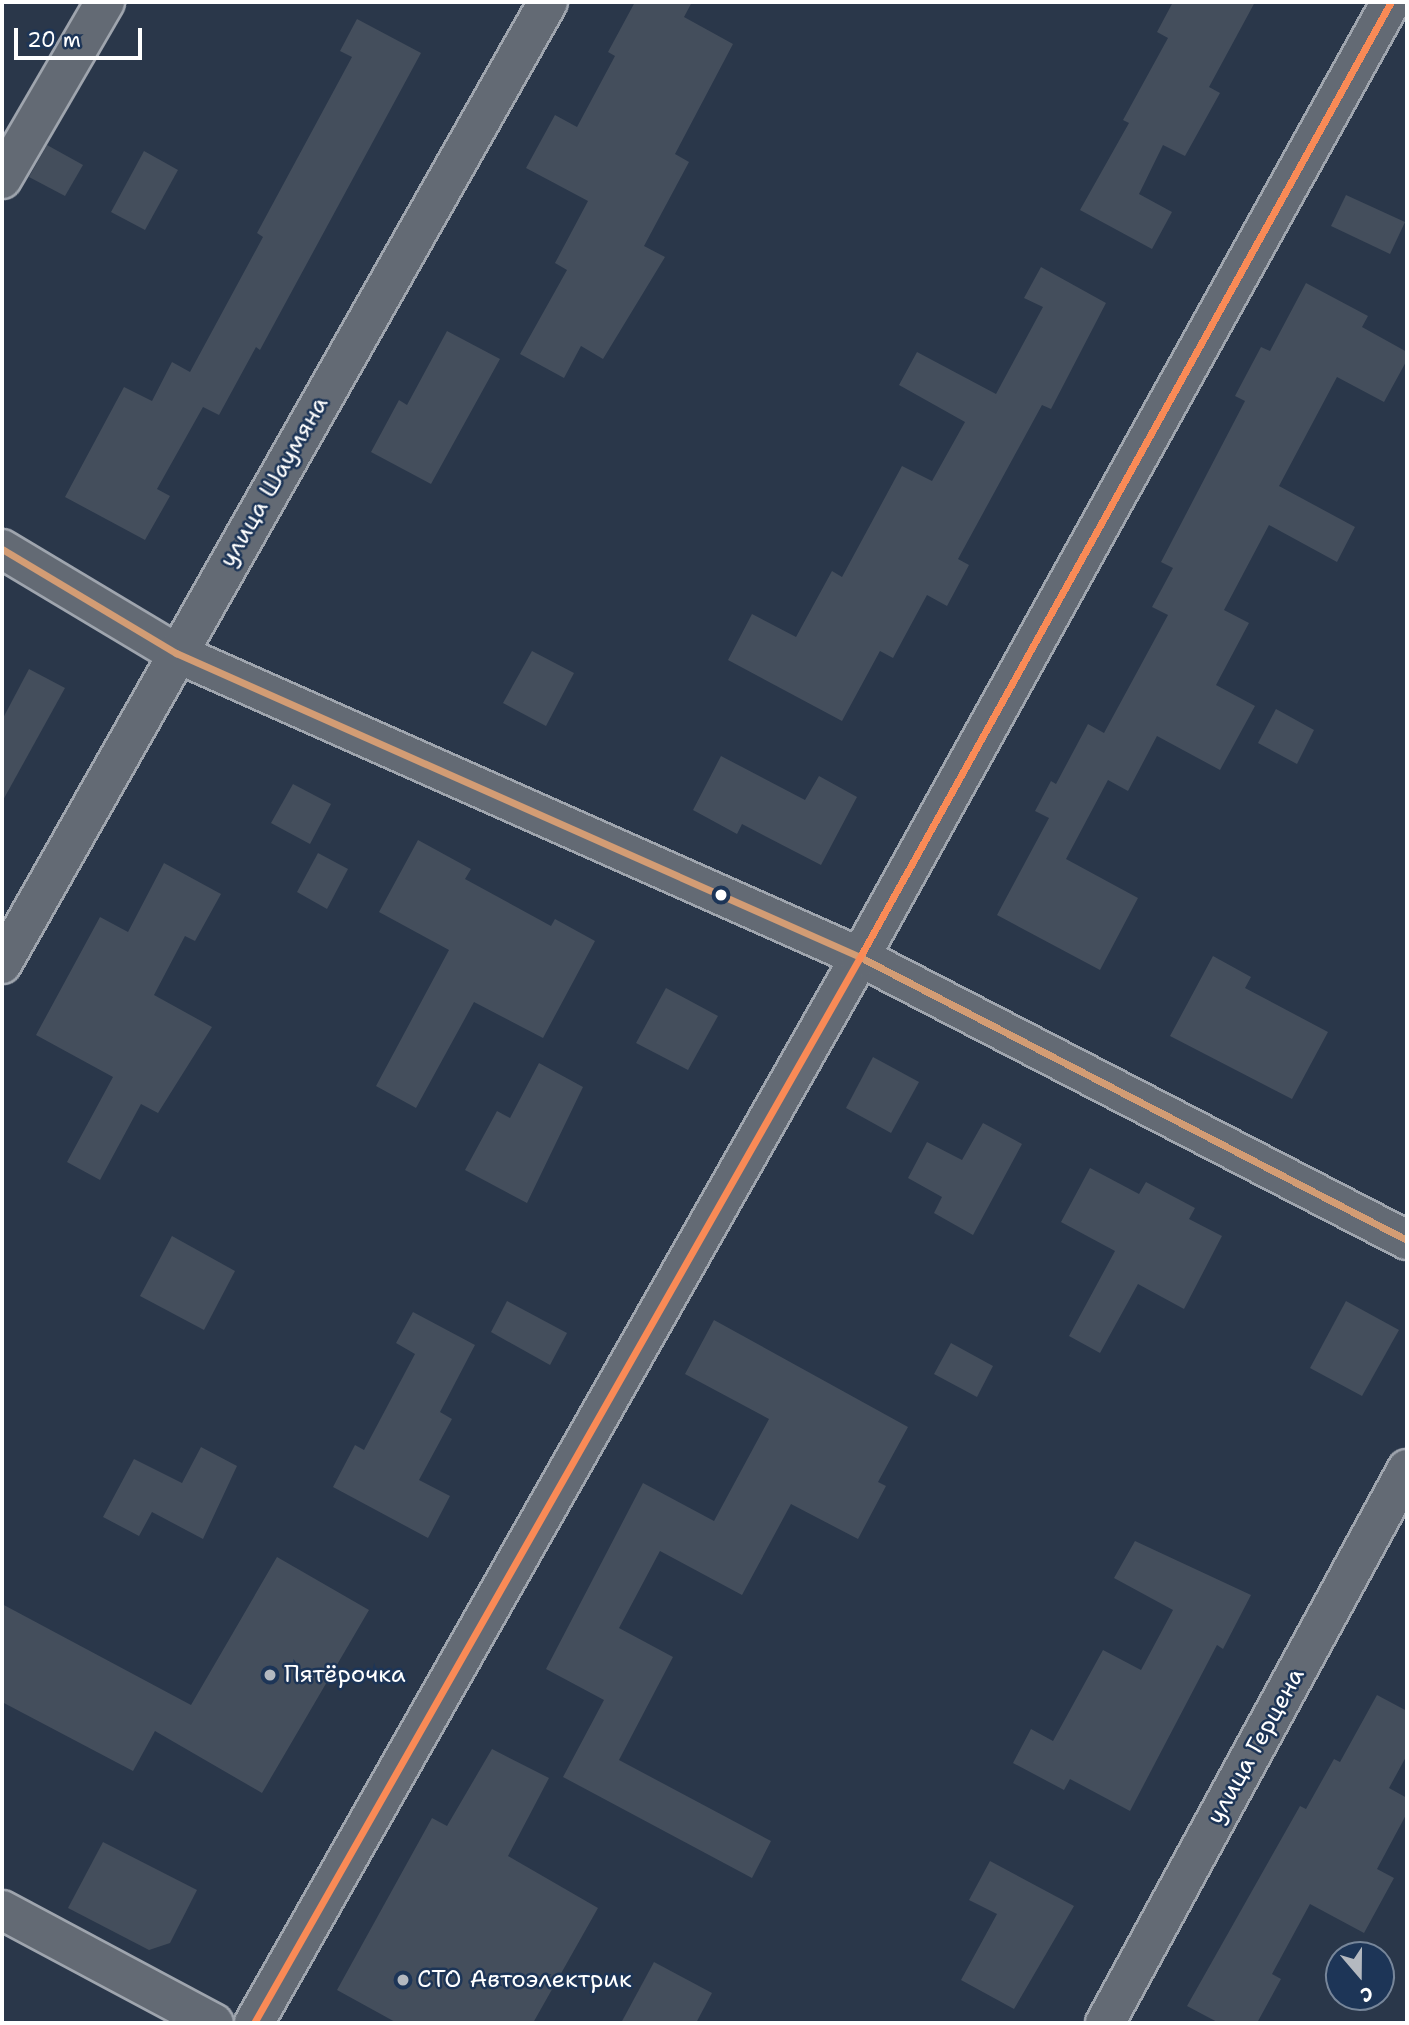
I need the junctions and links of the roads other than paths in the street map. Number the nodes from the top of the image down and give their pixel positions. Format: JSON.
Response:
{"nodes":[{"id":1,"x":105,"y":2,"type":"edge"},
{"id":2,"x":548,"y":2,"type":"edge"},
{"id":3,"x":1391,"y":2,"type":"edge"},
{"id":4,"x":2,"y":179,"type":"edge"},
{"id":5,"x":2,"y":549,"type":"edge"},
{"id":6,"x":176,"y":653,"type":"junction"},
{"id":7,"x":860,"y":957,"type":"junction"},
{"id":8,"x":2,"y":964,"type":"edge"},
{"id":9,"x":1407,"y":1240,"type":"edge"},
{"id":10,"x":1407,"y":1469,"type":"edge"},
{"id":11,"x":2,"y":1910,"type":"edge"},
{"id":12,"x":214,"y":2023,"type":"edge"},
{"id":13,"x":254,"y":2023,"type":"edge"},
{"id":14,"x":1105,"y":2023,"type":"edge"}],
"edges":[{"from":1,"to":4,"type":"street"},
{"from":2,"to":6,"type":"street","name":"улица Шаумяна"},
{"from":3,"to":7,"type":"street"},
{"from":5,"to":6,"type":"street"},
{"from":6,"to":7,"type":"street"},
{"from":6,"to":8,"type":"street","name":"улица Шаумяна"},
{"from":7,"to":9,"type":"street"},
{"from":7,"to":13,"type":"street"},
{"from":10,"to":14,"type":"street","name":"улица Герцена"},
{"from":11,"to":12,"type":"street"}]}
